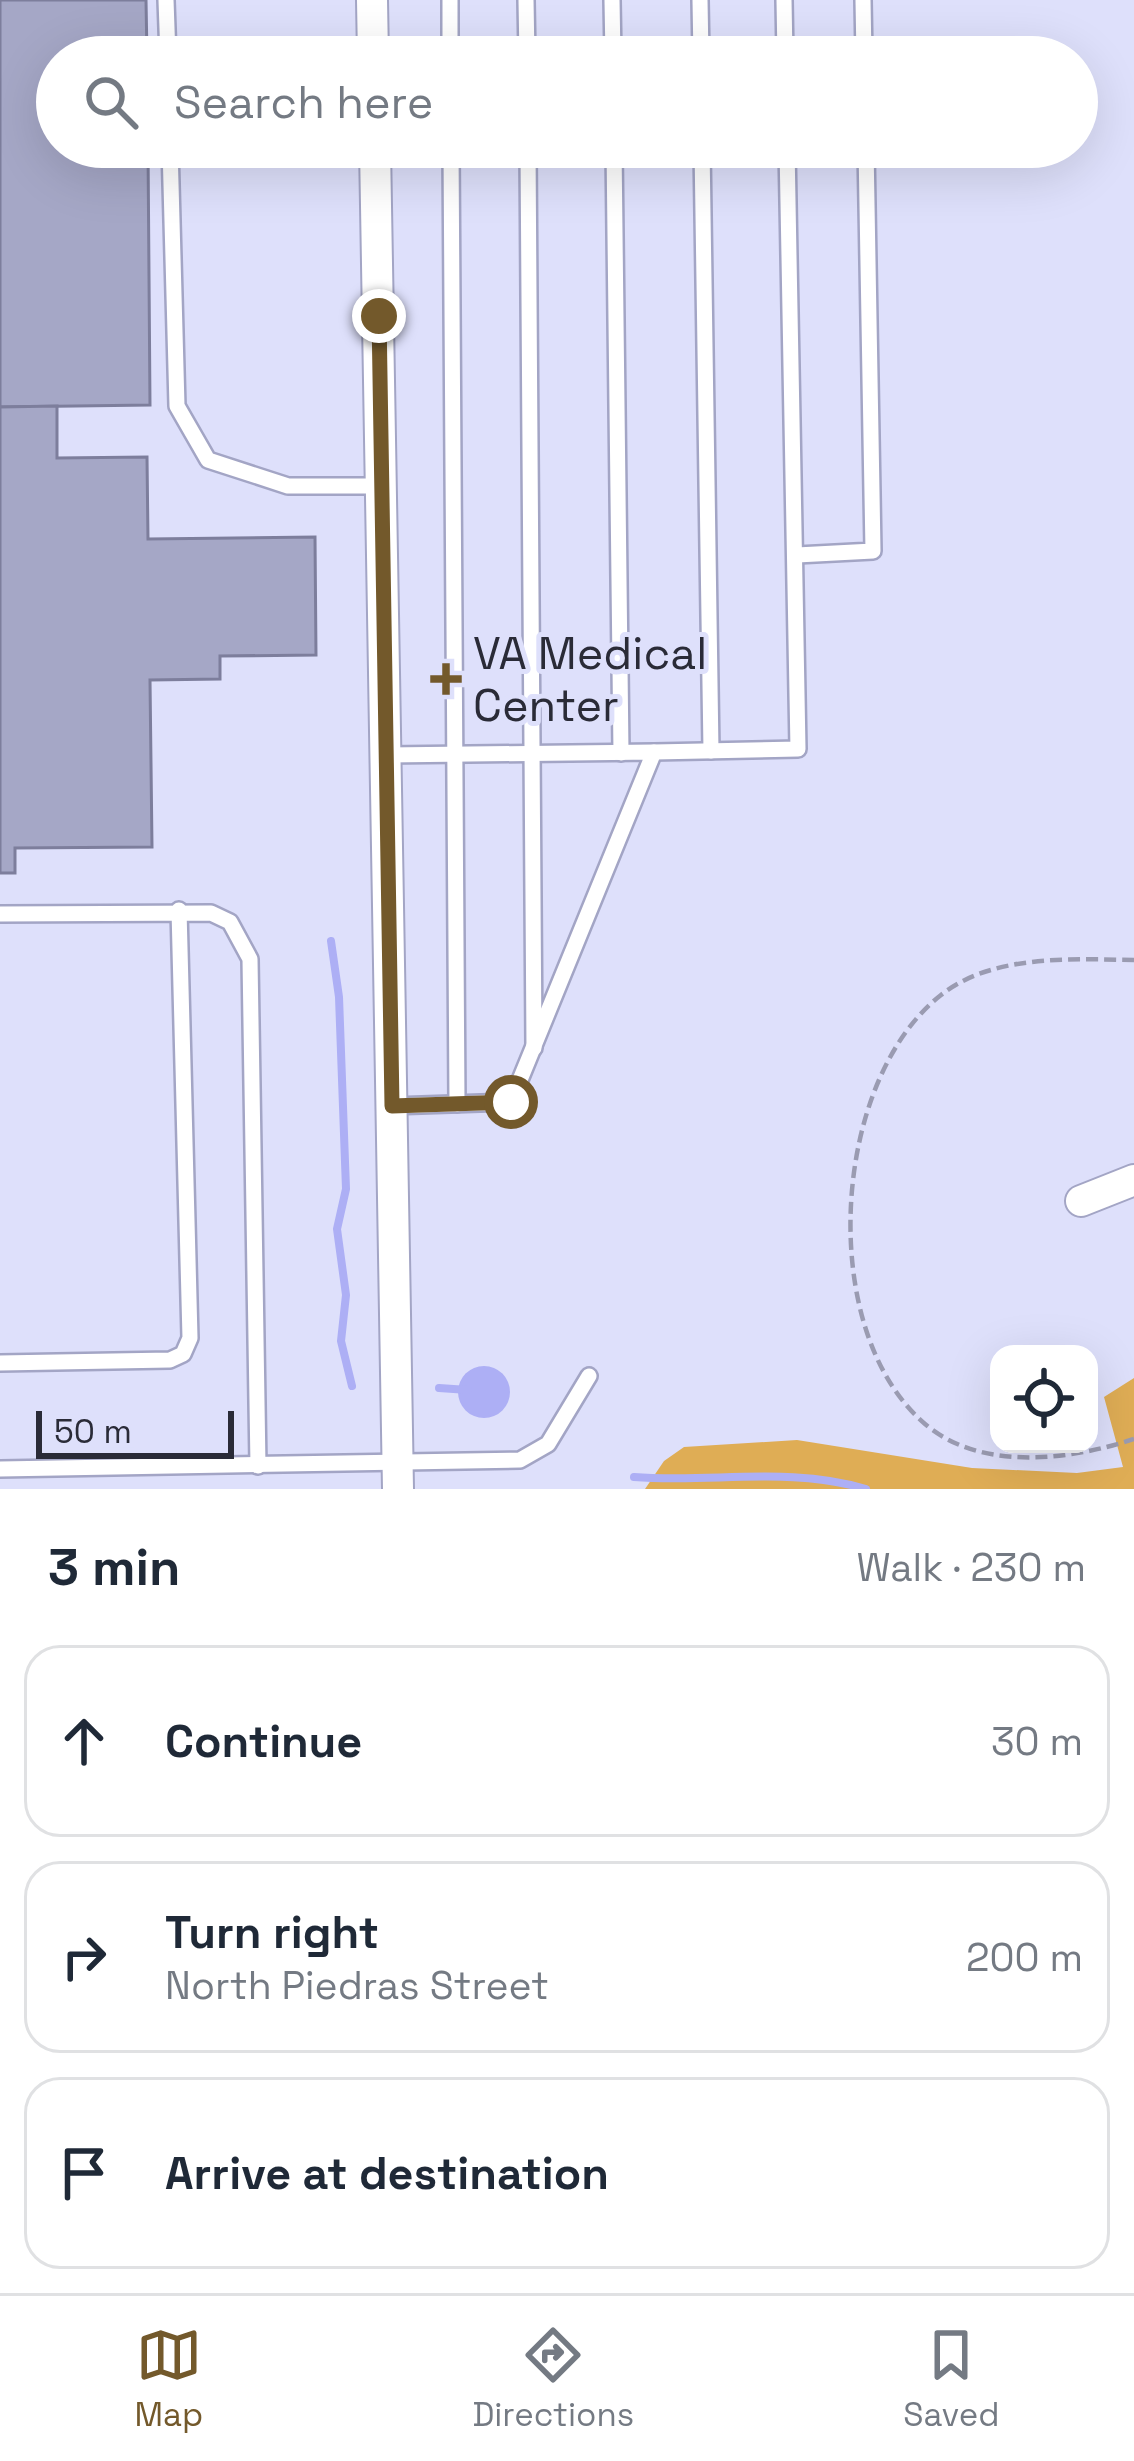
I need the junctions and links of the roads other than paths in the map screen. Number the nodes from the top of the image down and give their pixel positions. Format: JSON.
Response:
{"nodes":[{"id":1,"x":166,"y":0,"type":"edge"},
{"id":2,"x":372,"y":0,"type":"edge"},
{"id":3,"x":450,"y":0,"type":"edge"},
{"id":4,"x":526,"y":0,"type":"edge"},
{"id":5,"x":612,"y":0,"type":"edge"},
{"id":6,"x":700,"y":0,"type":"edge"},
{"id":7,"x":784,"y":0,"type":"edge"},
{"id":8,"x":863,"y":0,"type":"edge"},
{"id":9,"x":167,"y":36,"type":"edge"},
{"id":10,"x":373,"y":36,"type":"edge"},
{"id":11,"x":450,"y":36,"type":"edge"},
{"id":12,"x":527,"y":36,"type":"edge"},
{"id":13,"x":613,"y":36,"type":"edge"},
{"id":14,"x":701,"y":36,"type":"edge"},
{"id":15,"x":785,"y":36,"type":"edge"},
{"id":16,"x":864,"y":36,"type":"edge"},
{"id":17,"x":171,"y":168,"type":"edge"},
{"id":18,"x":375,"y":168,"type":"edge"},
{"id":19,"x":451,"y":168,"type":"edge"},
{"id":20,"x":528,"y":168,"type":"edge"},
{"id":21,"x":614,"y":168,"type":"edge"},
{"id":22,"x":702,"y":168,"type":"edge"},
{"id":23,"x":787,"y":168,"type":"edge"},
{"id":24,"x":866,"y":168,"type":"edge"},
{"id":25,"x":383,"y":486,"type":"junction"},
{"id":26,"x":796,"y":555,"type":"junction"},
{"id":27,"x":711,"y":751,"type":"junction"},
{"id":28,"x":653,"y":752,"type":"junction"},
{"id":29,"x":620,"y":753,"type":"junction"},
{"id":30,"x":454,"y":754,"type":"junction"},
{"id":31,"x":533,"y":754,"type":"junction"},
{"id":32,"x":387,"y":755,"type":"junction"},
{"id":33,"x":179,"y":910,"type":"junction"},
{"id":34,"x":0,"y":914,"type":"edge"},
{"id":35,"x":534,"y":1048,"type":"junction"},
{"id":36,"x":457,"y":1104,"type":"junction"},
{"id":37,"x":392,"y":1106,"type":"junction"},
{"id":38,"x":1134,"y":1180,"type":"edge"},
{"id":39,"x":1082,"y":1201,"type":"dead end"},
{"id":40,"x":0,"y":1363,"type":"edge"},
{"id":41,"x":589,"y":1376,"type":"dead end"},
{"id":42,"x":258,"y":1466,"type":"junction"},
{"id":43,"x":0,"y":1469,"type":"edge"},
{"id":44,"x":398,"y":1477,"type":"edge"}],
"edges":[{"from":1,"to":9,"type":"lane"},
{"from":2,"to":10,"type":"street"},
{"from":3,"to":11,"type":"lane"},
{"from":4,"to":12,"type":"lane"},
{"from":5,"to":13,"type":"lane"},
{"from":6,"to":14,"type":"lane"},
{"from":7,"to":15,"type":"lane"},
{"from":8,"to":16,"type":"lane"},
{"from":17,"to":25,"type":"lane"},
{"from":18,"to":25,"type":"street"},
{"from":19,"to":30,"type":"lane"},
{"from":20,"to":31,"type":"lane"},
{"from":21,"to":29,"type":"lane"},
{"from":22,"to":27,"type":"lane"},
{"from":23,"to":26,"type":"lane"},
{"from":24,"to":26,"type":"lane"},
{"from":25,"to":32,"type":"street"},
{"from":26,"to":27,"type":"lane"},
{"from":27,"to":28,"type":"lane"},
{"from":28,"to":29,"type":"lane"},
{"from":28,"to":35,"type":"lane"},
{"from":29,"to":31,"type":"lane"},
{"from":30,"to":31,"type":"lane"},
{"from":30,"to":32,"type":"lane"},
{"from":30,"to":36,"type":"lane"},
{"from":31,"to":35,"type":"lane"},
{"from":32,"to":37,"type":"street"},
{"from":33,"to":34,"type":"lane"},
{"from":33,"to":40,"type":"lane"},
{"from":33,"to":42,"type":"lane"},
{"from":35,"to":36,"type":"lane"},
{"from":36,"to":37,"type":"lane"},
{"from":37,"to":44,"type":"street"},
{"from":38,"to":39,"type":"street"},
{"from":41,"to":44,"type":"lane"},
{"from":42,"to":43,"type":"lane"},
{"from":42,"to":44,"type":"lane"}]}
